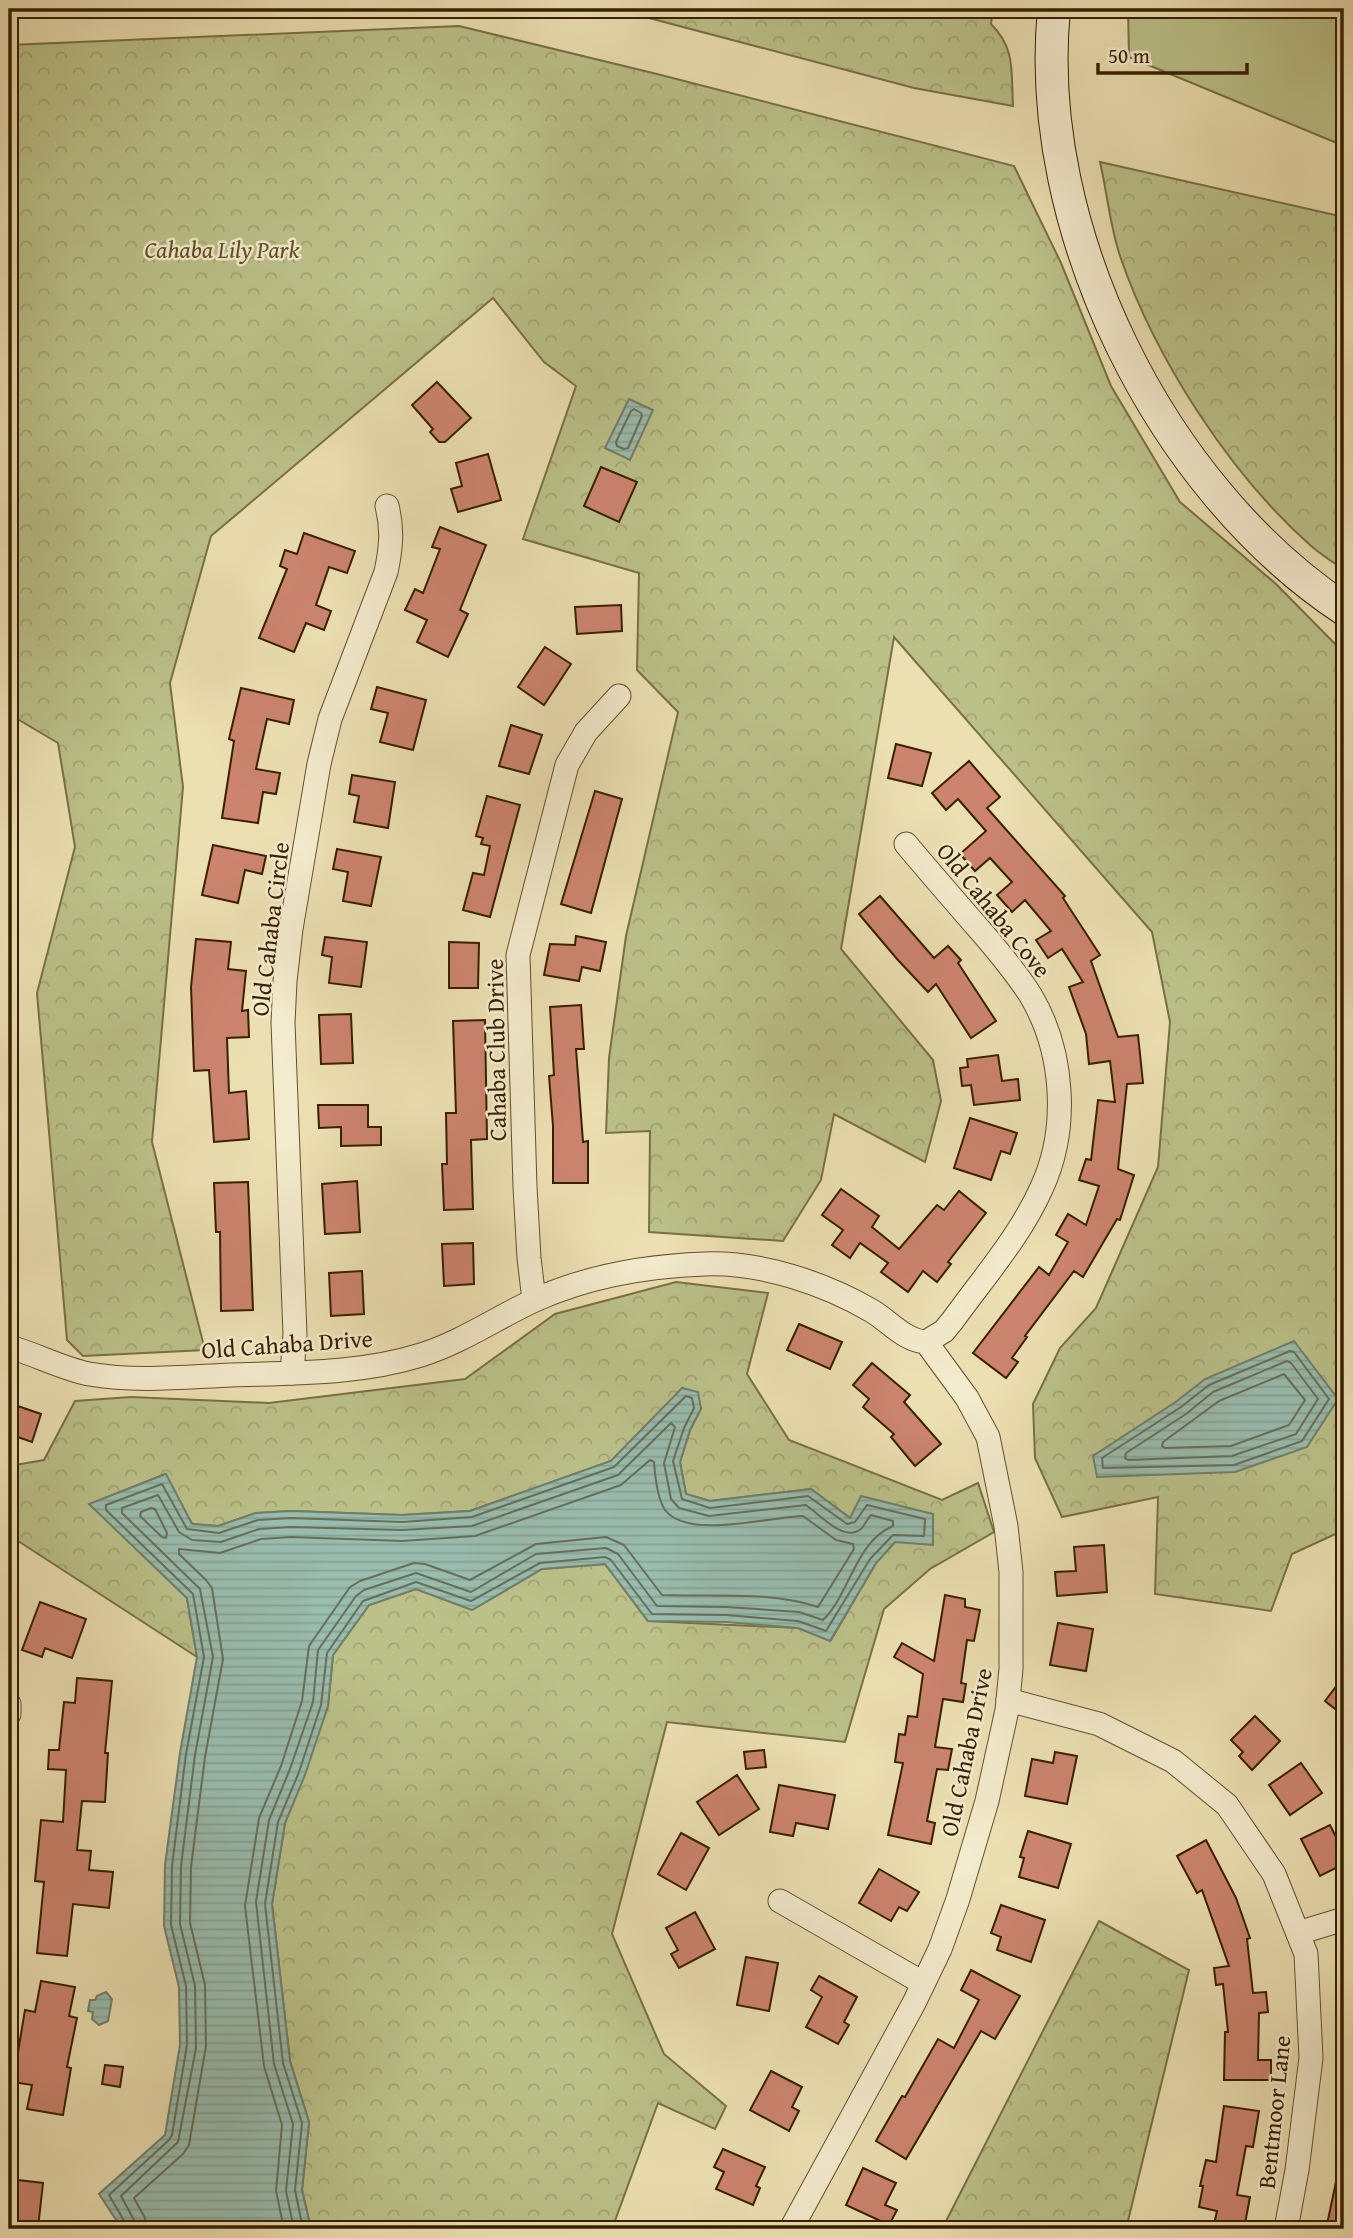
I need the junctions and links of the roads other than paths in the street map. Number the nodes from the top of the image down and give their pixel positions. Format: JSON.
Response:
{"nodes":[{"id":1,"x":1054,"y":9,"type":"edge"},
{"id":2,"x":387,"y":506,"type":"dead end"},
{"id":3,"x":1344,"y":609,"type":"edge"},
{"id":4,"x":619,"y":696,"type":"dead end"},
{"id":5,"x":906,"y":844,"type":"dead end"},
{"id":6,"x":534,"y":1300,"type":"junction"},
{"id":7,"x":926,"y":1342,"type":"junction"},
{"id":8,"x":9,"y":1347,"type":"edge"},
{"id":9,"x":292,"y":1373,"type":"junction"},
{"id":10,"x":1008,"y":1700,"type":"junction"},
{"id":11,"x":9,"y":1704,"type":"edge"},
{"id":12,"x":9,"y":1714,"type":"edge"},
{"id":13,"x":780,"y":1901,"type":"dead end"},
{"id":14,"x":1344,"y":1919,"type":"edge"},
{"id":15,"x":1298,"y":1933,"type":"junction"},
{"id":16,"x":923,"y":1983,"type":"junction"},
{"id":17,"x":791,"y":2229,"type":"edge"},
{"id":18,"x":1286,"y":2229,"type":"edge"}],
"edges":[{"from":1,"to":3,"type":"street"},
{"from":2,"to":9,"type":"street","name":"Old Cahaba Circle"},
{"from":4,"to":6,"type":"street","name":"Cahaba Club Drive"},
{"from":5,"to":7,"type":"street","name":"Old Cahaba Cove"},
{"from":6,"to":7,"type":"street","name":"Old Cahaba Drive"},
{"from":6,"to":9,"type":"street","name":"Old Cahaba Drive"},
{"from":7,"to":10,"type":"street","name":"Old Cahaba Drive"},
{"from":8,"to":9,"type":"street","name":"Old Cahaba Drive"},
{"from":10,"to":15,"type":"street","name":"Bentmoor Lane"},
{"from":10,"to":16,"type":"street","name":"Old Cahaba Drive"},
{"from":11,"to":12,"type":"street"},
{"from":13,"to":16,"type":"street"},
{"from":14,"to":15,"type":"street"},
{"from":15,"to":18,"type":"street","name":"Bentmoor Lane"},
{"from":16,"to":17,"type":"street","name":"Old Cahaba Drive"}]}
